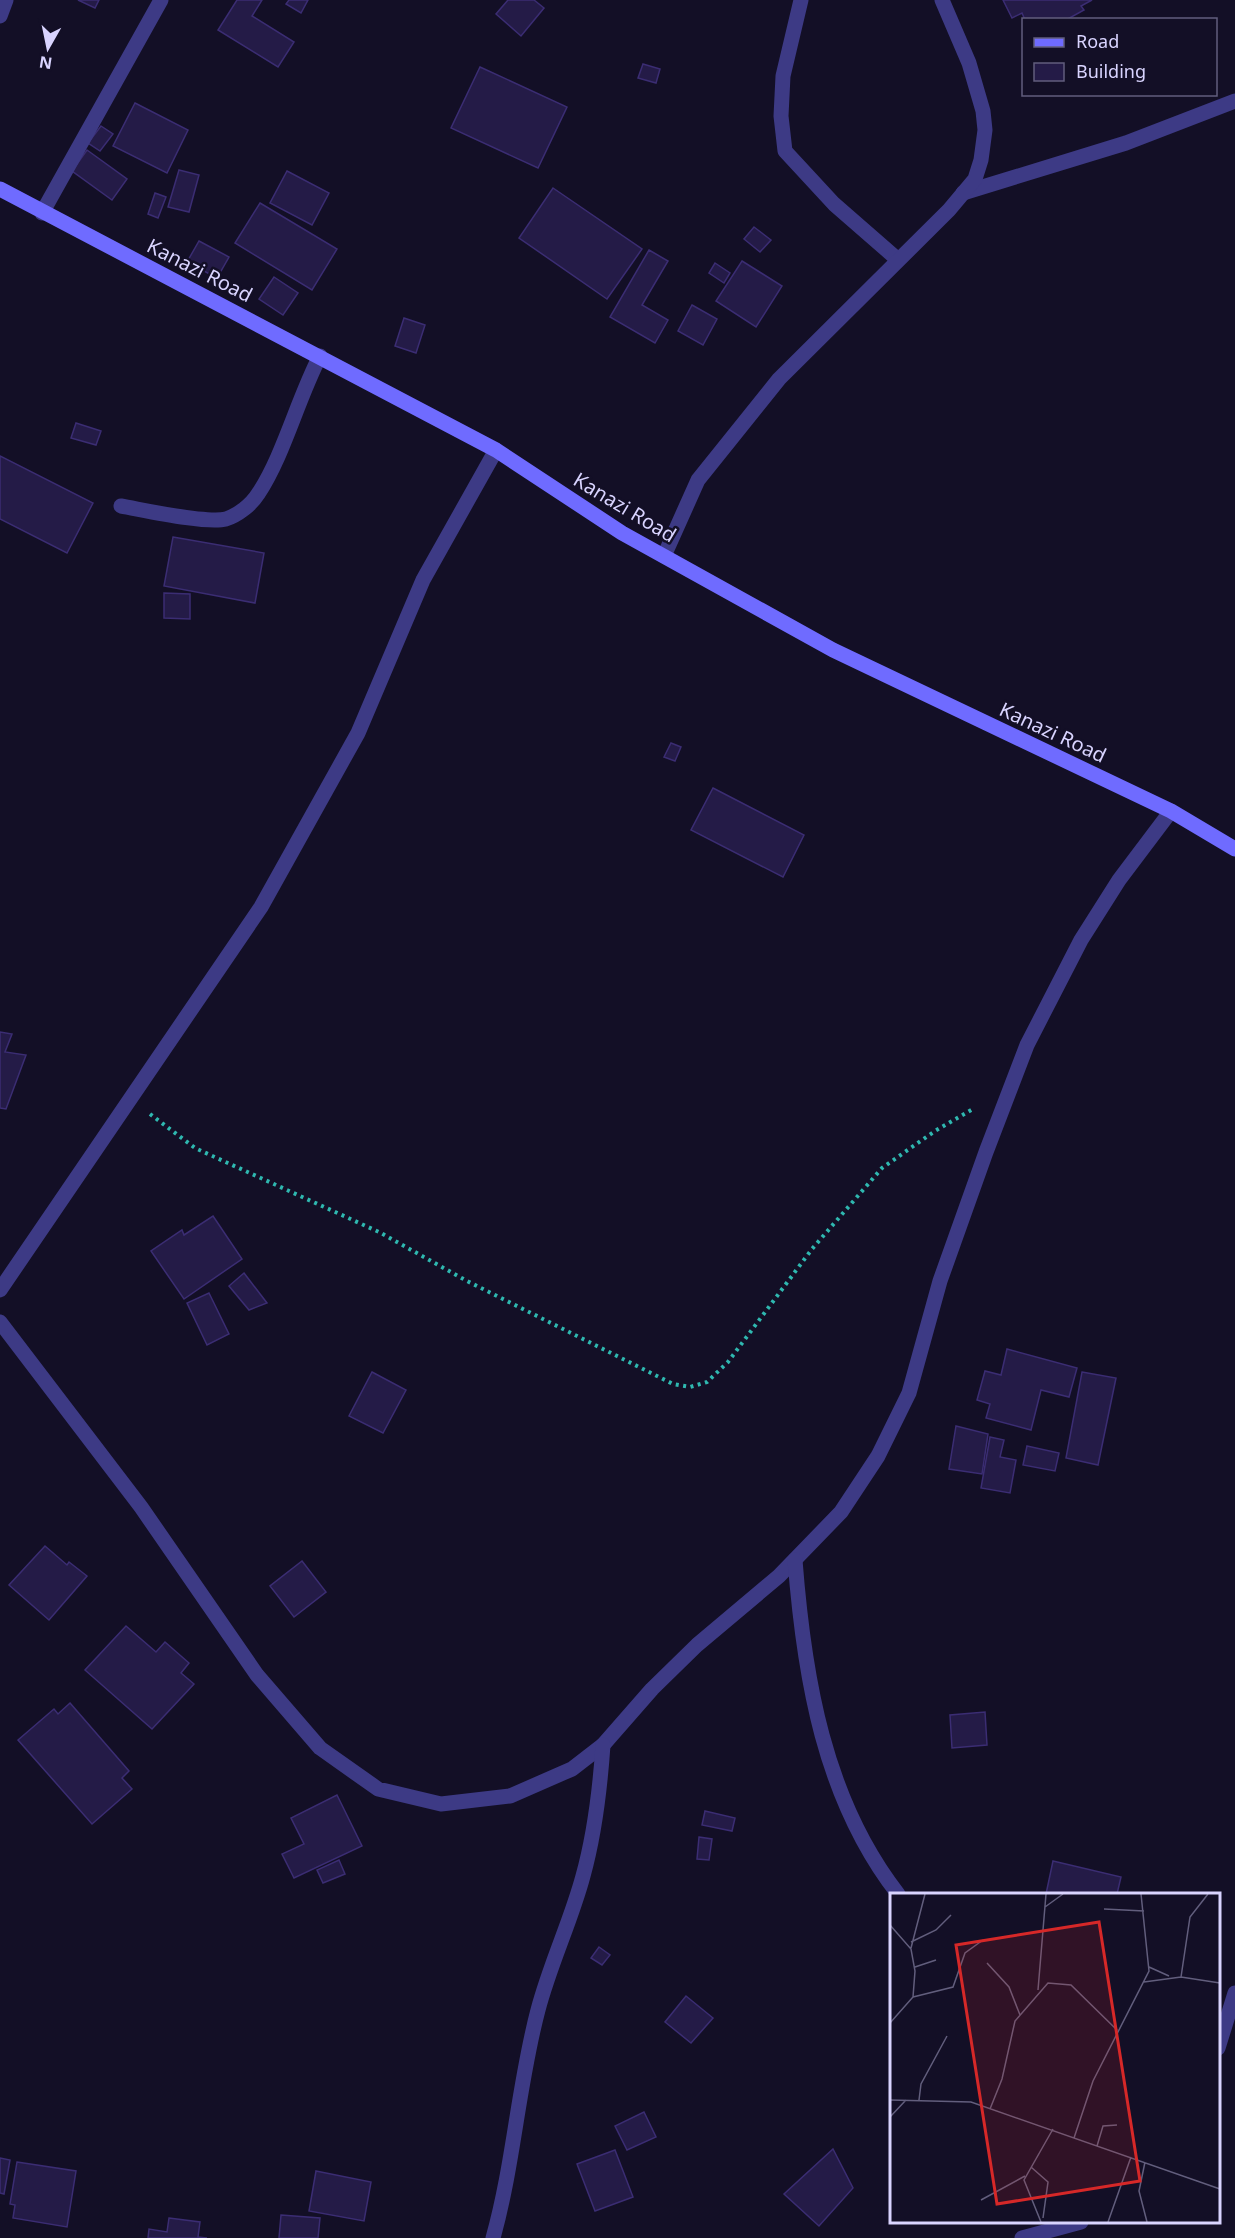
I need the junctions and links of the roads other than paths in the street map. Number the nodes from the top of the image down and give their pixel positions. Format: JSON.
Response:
{"nodes":[{"id":1,"x":6,"y":0,"type":"edge"},
{"id":2,"x":161,"y":0,"type":"edge"},
{"id":3,"x":801,"y":0,"type":"edge"},
{"id":4,"x":942,"y":0,"type":"edge"},
{"id":5,"x":0,"y":16,"type":"edge"},
{"id":6,"x":1235,"y":101,"type":"edge"},
{"id":7,"x":0,"y":189,"type":"edge"},
{"id":8,"x":963,"y":193,"type":"junction"},
{"id":9,"x":42,"y":213,"type":"junction"},
{"id":10,"x":897,"y":259,"type":"junction"},
{"id":11,"x":320,"y":356,"type":"junction"},
{"id":12,"x":496,"y":450,"type":"junction"},
{"id":13,"x":121,"y":506,"type":"dead end"},
{"id":14,"x":664,"y":556,"type":"junction"},
{"id":15,"x":1171,"y":811,"type":"junction"},
{"id":16,"x":1235,"y":849,"type":"edge"},
{"id":17,"x":0,"y":1290,"type":"edge"},
{"id":18,"x":0,"y":1322,"type":"edge"},
{"id":19,"x":795,"y":1560,"type":"junction"},
{"id":20,"x":603,"y":1745,"type":"junction"},
{"id":21,"x":897,"y":1893,"type":"edge"},
{"id":22,"x":1235,"y":1993,"type":"edge"},
{"id":23,"x":1220,"y":2042,"type":"edge"},
{"id":24,"x":1077,"y":2223,"type":"edge"},
{"id":25,"x":493,"y":2238,"type":"edge"},
{"id":26,"x":1022,"y":2238,"type":"edge"}],
"edges":[{"from":1,"to":5,"type":"street"},
{"from":2,"to":9,"type":"street"},
{"from":3,"to":10,"type":"street"},
{"from":4,"to":8,"type":"street"},
{"from":6,"to":8,"type":"street"},
{"from":7,"to":9,"type":"main road","name":"Kanazi Road"},
{"from":8,"to":10,"type":"street"},
{"from":9,"to":11,"type":"main road","name":"Kanazi Road"},
{"from":10,"to":14,"type":"street"},
{"from":11,"to":12,"type":"main road","name":"Kanazi Road"},
{"from":11,"to":13,"type":"street"},
{"from":12,"to":14,"type":"main road","name":"Kanazi Road"},
{"from":12,"to":17,"type":"street"},
{"from":14,"to":15,"type":"main road","name":"Kanazi Road"},
{"from":15,"to":16,"type":"main road","name":"Kanazi Road"},
{"from":15,"to":19,"type":"street"},
{"from":18,"to":20,"type":"street"},
{"from":19,"to":20,"type":"street"},
{"from":19,"to":21,"type":"street"},
{"from":20,"to":25,"type":"street"},
{"from":22,"to":23,"type":"street"},
{"from":24,"to":26,"type":"street"}]}
